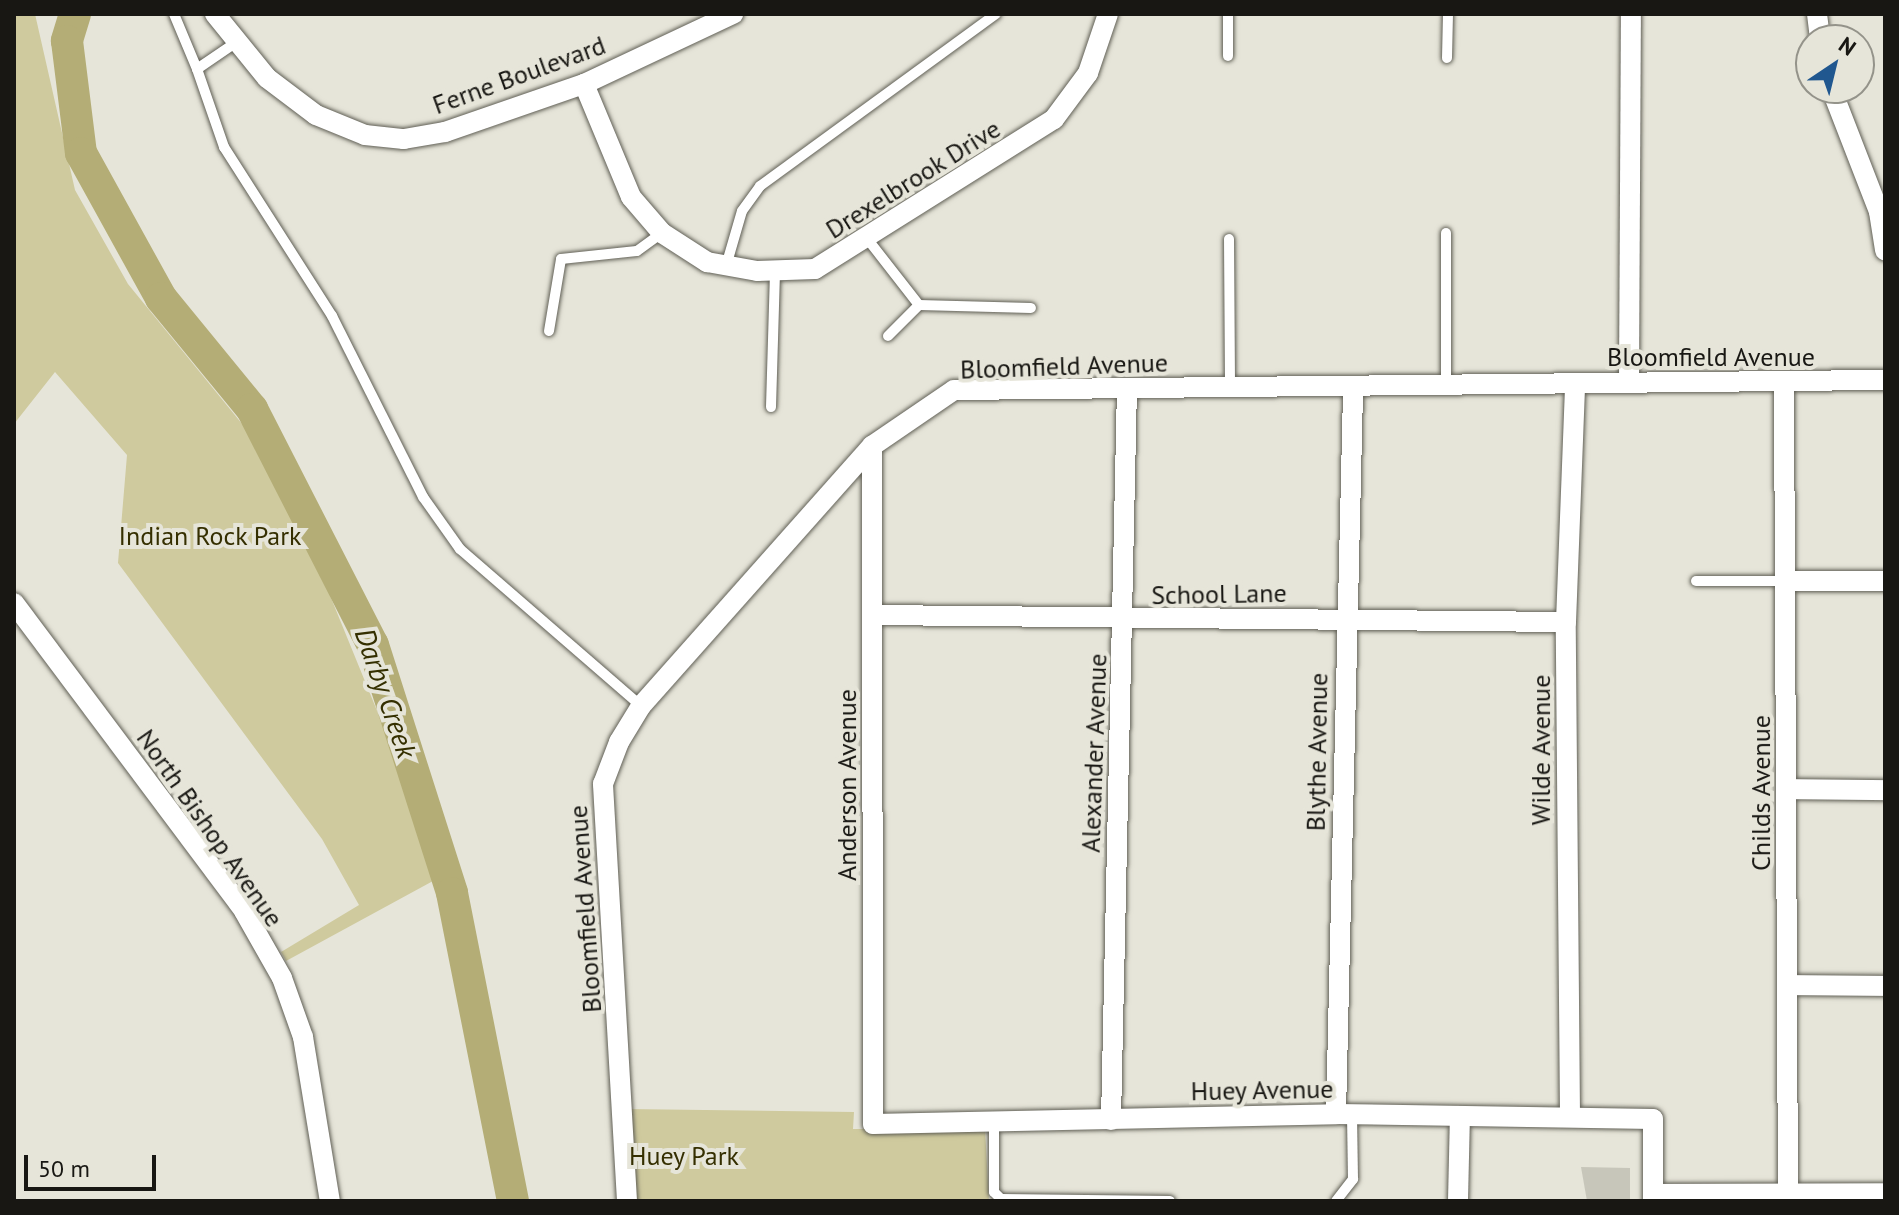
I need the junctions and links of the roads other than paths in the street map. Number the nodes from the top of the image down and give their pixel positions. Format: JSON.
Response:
{"nodes":[{"id":1,"x":174,"y":14,"type":"edge"},
{"id":2,"x":215,"y":14,"type":"edge"},
{"id":3,"x":733,"y":14,"type":"edge"},
{"id":4,"x":996,"y":14,"type":"edge"},
{"id":5,"x":1108,"y":14,"type":"edge"},
{"id":6,"x":1228,"y":14,"type":"edge"},
{"id":7,"x":1448,"y":14,"type":"edge"},
{"id":8,"x":1631,"y":14,"type":"edge"},
{"id":9,"x":235,"y":43,"type":"junction"},
{"id":10,"x":1228,"y":56,"type":"dead end"},
{"id":11,"x":1447,"y":58,"type":"dead end"},
{"id":12,"x":197,"y":69,"type":"junction"},
{"id":13,"x":584,"y":84,"type":"junction"},
{"id":14,"x":1837,"y":104,"type":"edge"},
{"id":15,"x":662,"y":233,"type":"junction"},
{"id":16,"x":1446,"y":233,"type":"dead end"},
{"id":17,"x":1229,"y":239,"type":"dead end"},
{"id":18,"x":869,"y":241,"type":"junction"},
{"id":19,"x":1885,"y":251,"type":"edge"},
{"id":20,"x":726,"y":266,"type":"junction"},
{"id":21,"x":775,"y":271,"type":"junction"},
{"id":22,"x":919,"y":305,"type":"junction"},
{"id":23,"x":1031,"y":308,"type":"dead end"},
{"id":24,"x":549,"y":331,"type":"dead end"},
{"id":25,"x":888,"y":336,"type":"dead end"},
{"id":26,"x":1629,"y":380,"type":"junction"},
{"id":27,"x":1885,"y":380,"type":"edge"},
{"id":28,"x":1575,"y":385,"type":"junction"},
{"id":29,"x":1784,"y":385,"type":"junction"},
{"id":30,"x":1127,"y":388,"type":"junction"},
{"id":31,"x":1446,"y":388,"type":"junction"},
{"id":32,"x":1230,"y":389,"type":"junction"},
{"id":33,"x":1353,"y":390,"type":"junction"},
{"id":34,"x":771,"y":407,"type":"dead end"},
{"id":35,"x":872,"y":446,"type":"junction"},
{"id":36,"x":1696,"y":581,"type":"dead end"},
{"id":37,"x":1787,"y":581,"type":"junction"},
{"id":38,"x":1885,"y":581,"type":"edge"},
{"id":39,"x":14,"y":603,"type":"edge"},
{"id":40,"x":873,"y":615,"type":"junction"},
{"id":41,"x":1346,"y":617,"type":"junction"},
{"id":42,"x":1566,"y":622,"type":"junction"},
{"id":43,"x":1124,"y":623,"type":"junction"},
{"id":44,"x":641,"y":706,"type":"junction"},
{"id":45,"x":1787,"y":789,"type":"junction"},
{"id":46,"x":1885,"y":790,"type":"edge"},
{"id":47,"x":1790,"y":985,"type":"junction"},
{"id":48,"x":1885,"y":986,"type":"edge"},
{"id":49,"x":1344,"y":1114,"type":"junction"},
{"id":50,"x":1570,"y":1115,"type":"junction"},
{"id":51,"x":1460,"y":1116,"type":"junction"},
{"id":52,"x":1111,"y":1120,"type":"junction"},
{"id":53,"x":994,"y":1122,"type":"junction"},
{"id":54,"x":873,"y":1124,"type":"joint"},
{"id":55,"x":1885,"y":1193,"type":"edge"},
{"id":56,"x":1653,"y":1198,"type":"edge"},
{"id":57,"x":1788,"y":1198,"type":"edge"},
{"id":58,"x":330,"y":1201,"type":"edge"},
{"id":59,"x":627,"y":1201,"type":"edge"},
{"id":60,"x":1170,"y":1201,"type":"edge"},
{"id":61,"x":1336,"y":1201,"type":"edge"},
{"id":62,"x":1458,"y":1201,"type":"edge"}],
"edges":[{"from":1,"to":12,"type":"lane"},
{"from":2,"to":9,"type":"street","name":"Ferne Boulevard"},
{"from":3,"to":13,"type":"street","name":"Ferne Boulevard"},
{"from":4,"to":20,"type":"lane"},
{"from":5,"to":18,"type":"street","name":"Drexelbrook Drive"},
{"from":6,"to":10,"type":"lane"},
{"from":7,"to":11,"type":"lane"},
{"from":8,"to":26,"type":"street"},
{"from":9,"to":12,"type":"lane"},
{"from":9,"to":13,"type":"street","name":"Ferne Boulevard"},
{"from":12,"to":44,"type":"lane"},
{"from":13,"to":15,"type":"street","name":"Drexelbrook Drive"},
{"from":14,"to":19,"type":"street"},
{"from":15,"to":20,"type":"street","name":"Drexelbrook Drive"},
{"from":15,"to":24,"type":"lane"},
{"from":16,"to":31,"type":"lane"},
{"from":17,"to":32,"type":"lane"},
{"from":18,"to":21,"type":"street","name":"Drexelbrook Drive"},
{"from":18,"to":22,"type":"lane"},
{"from":20,"to":21,"type":"street","name":"Drexelbrook Drive"},
{"from":21,"to":34,"type":"lane"},
{"from":22,"to":23,"type":"lane"},
{"from":22,"to":25,"type":"lane"},
{"from":26,"to":28,"type":"street","name":"Bloomfield Avenue"},
{"from":26,"to":29,"type":"street","name":"Bloomfield Avenue"},
{"from":27,"to":29,"type":"street","name":"Bloomfield Avenue"},
{"from":28,"to":31,"type":"street","name":"Bloomfield Avenue"},
{"from":28,"to":42,"type":"street","name":"Wilde Avenue"},
{"from":29,"to":37,"type":"street","name":"Childs Avenue"},
{"from":30,"to":32,"type":"street","name":"Bloomfield Avenue"},
{"from":30,"to":35,"type":"street","name":"Bloomfield Avenue"},
{"from":30,"to":43,"type":"street","name":"Alexander Avenue"},
{"from":31,"to":33,"type":"street","name":"Bloomfield Avenue"},
{"from":32,"to":33,"type":"street","name":"Bloomfield Avenue"},
{"from":33,"to":41,"type":"street","name":"Blythe Avenue"},
{"from":35,"to":40,"type":"street","name":"Anderson Avenue"},
{"from":35,"to":44,"type":"street","name":"Bloomfield Avenue"},
{"from":36,"to":37,"type":"lane"},
{"from":37,"to":38,"type":"street"},
{"from":37,"to":45,"type":"street","name":"Childs Avenue"},
{"from":39,"to":58,"type":"street","name":"North Bishop Avenue"},
{"from":40,"to":43,"type":"street","name":"School Lane"},
{"from":40,"to":54,"type":"street","name":"Anderson Avenue"},
{"from":41,"to":42,"type":"street","name":"School Lane"},
{"from":41,"to":43,"type":"street","name":"School Lane"},
{"from":41,"to":49,"type":"street","name":"Blythe Avenue"},
{"from":42,"to":50,"type":"street","name":"Wilde Avenue"},
{"from":43,"to":52,"type":"street","name":"Alexander Avenue"},
{"from":44,"to":59,"type":"street","name":"Bloomfield Avenue"},
{"from":45,"to":46,"type":"street"},
{"from":45,"to":47,"type":"street","name":"Childs Avenue"},
{"from":47,"to":48,"type":"street"},
{"from":47,"to":57,"type":"street","name":"Childs Avenue"},
{"from":49,"to":51,"type":"street","name":"Huey Avenue"},
{"from":49,"to":52,"type":"street","name":"Huey Avenue"},
{"from":49,"to":61,"type":"lane"},
{"from":50,"to":51,"type":"street","name":"Huey Avenue"},
{"from":50,"to":56,"type":"street","name":"Huey Avenue"},
{"from":51,"to":62,"type":"street"},
{"from":52,"to":53,"type":"street","name":"Huey Avenue"},
{"from":53,"to":54,"type":"street","name":"Huey Avenue"},
{"from":53,"to":60,"type":"lane"},
{"from":55,"to":57,"type":"street"},
{"from":56,"to":57,"type":"street"}]}
